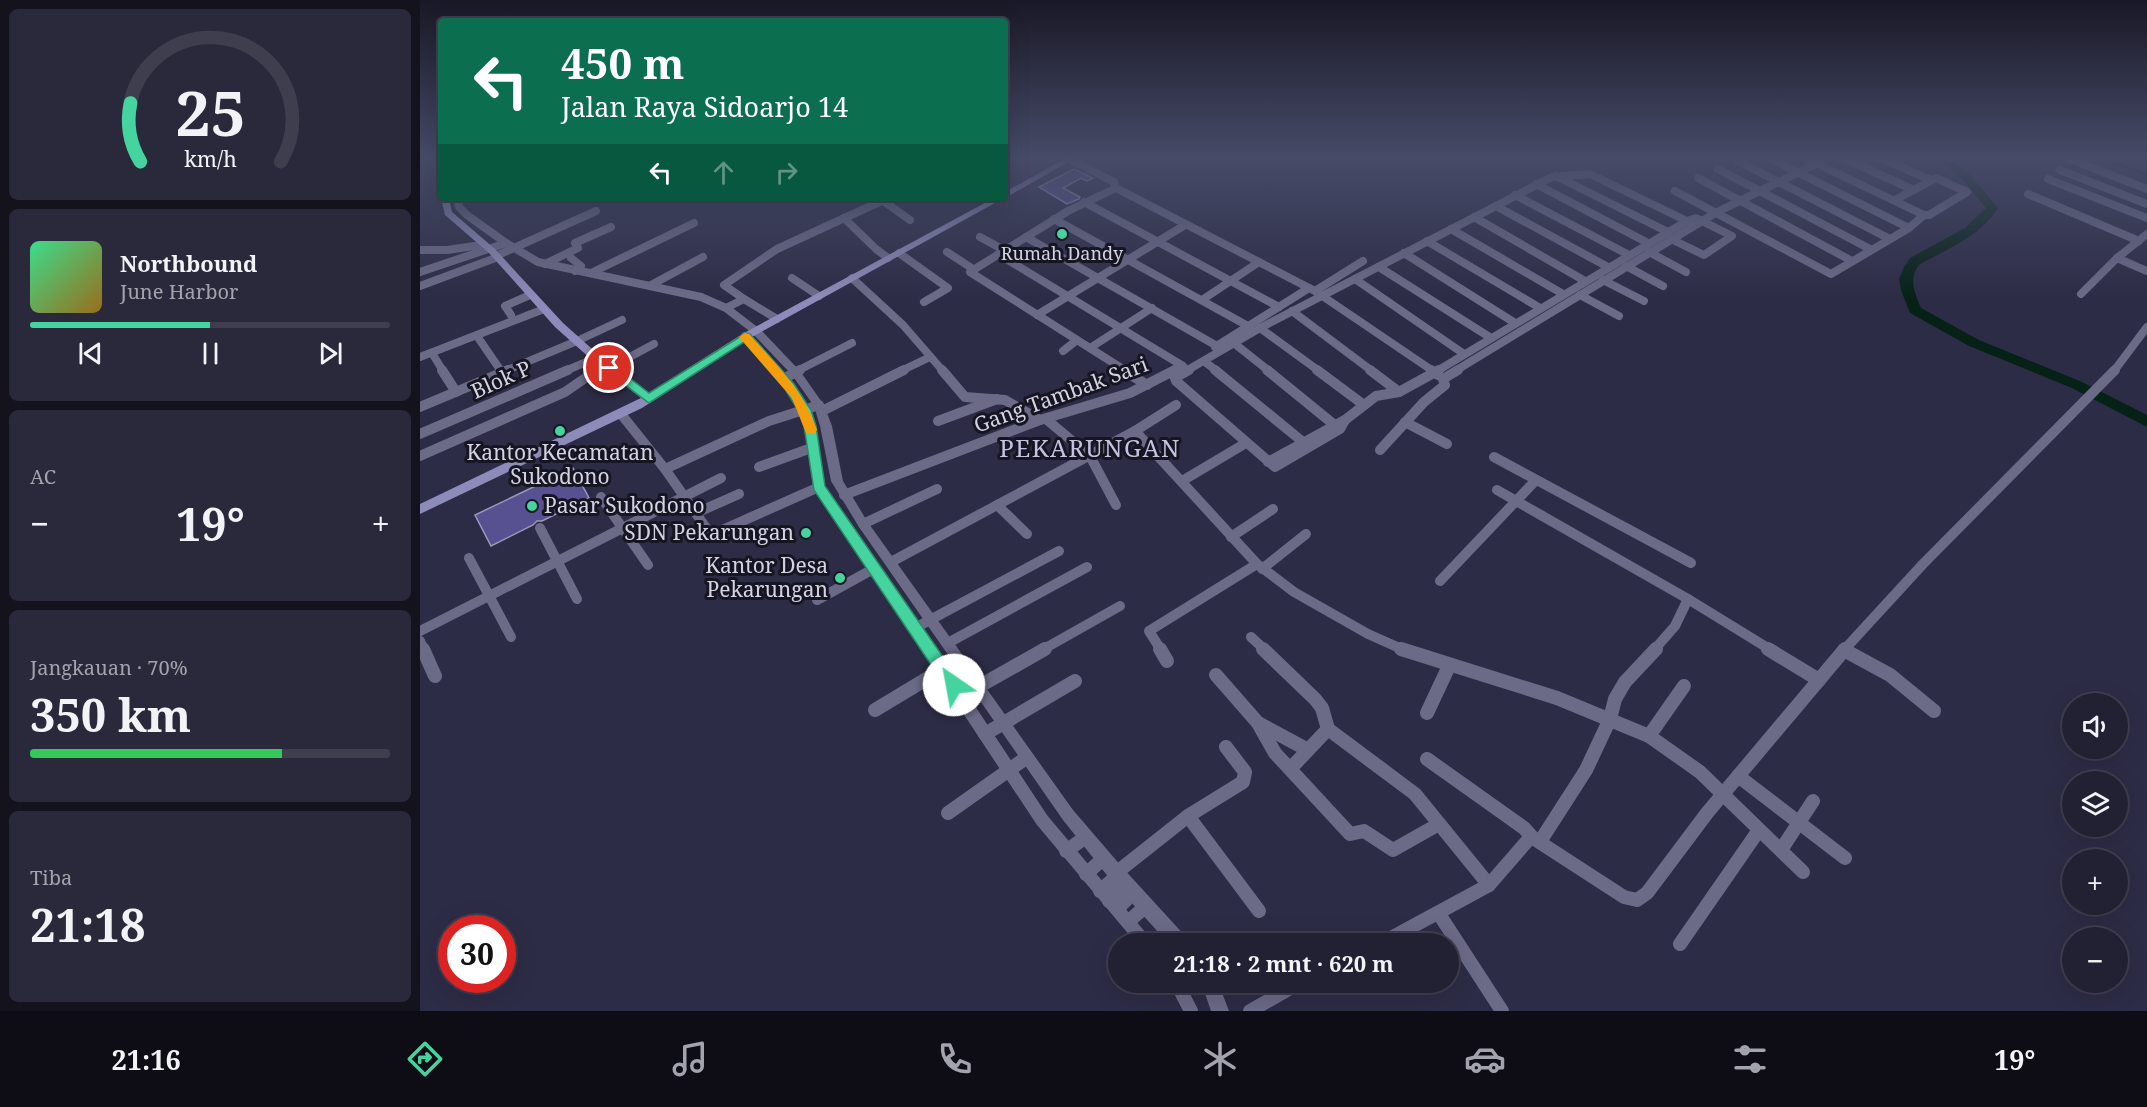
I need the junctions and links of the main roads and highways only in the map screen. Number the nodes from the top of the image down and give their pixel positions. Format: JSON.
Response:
{"nodes":[{"id":1,"x":446,"y":203,"type":"edge"},
{"id":2,"x":990,"y":203,"type":"edge"},
{"id":3,"x":649,"y":399,"type":"junction"},
{"id":4,"x":420,"y":510,"type":"edge"}],
"edges":[{"from":1,"to":3,"type":"main road"},
{"from":2,"to":3,"type":"main road"},
{"from":3,"to":4,"type":"main road"}]}
